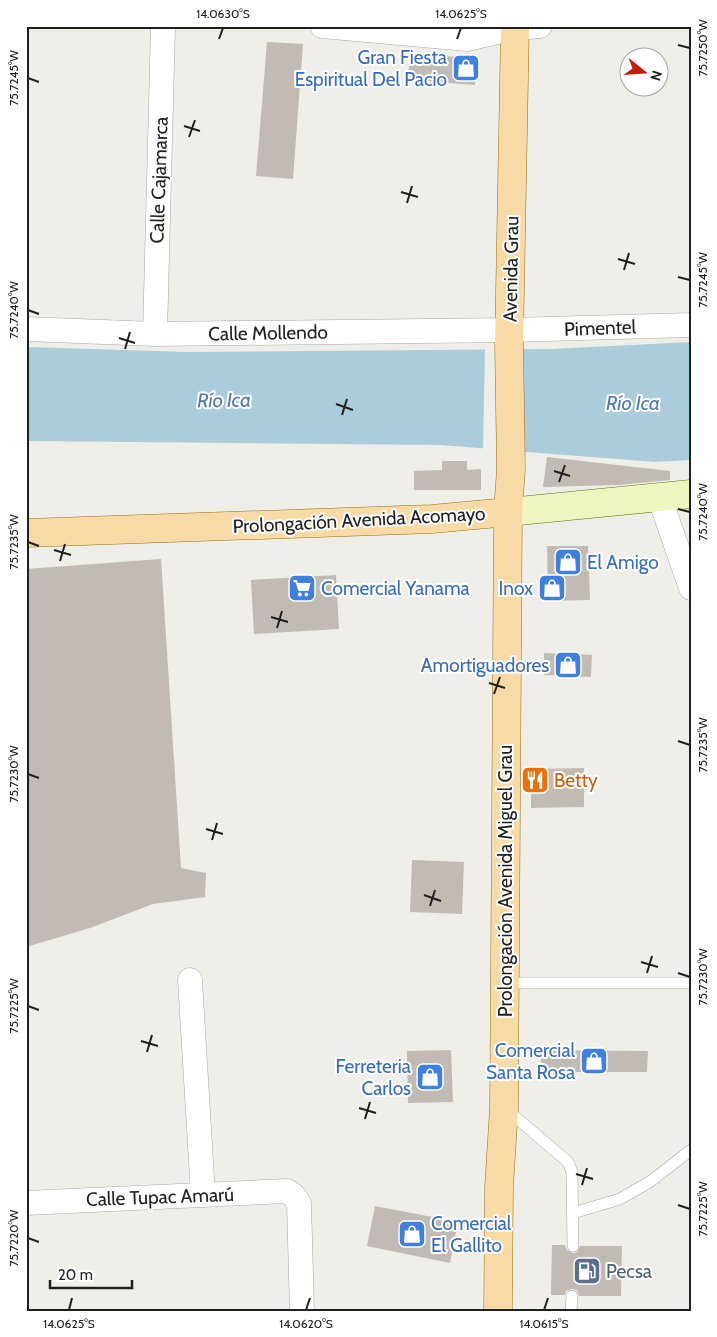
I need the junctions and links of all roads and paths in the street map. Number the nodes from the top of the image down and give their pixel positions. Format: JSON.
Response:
{"nodes":[{"id":1,"x":163,"y":26,"type":"edge"},
{"id":2,"x":322,"y":26,"type":"edge"},
{"id":3,"x":520,"y":27,"type":"edge"},
{"id":4,"x":691,"y":325,"type":"edge"},
{"id":5,"x":26,"y":329,"type":"edge"},
{"id":6,"x":155,"y":334,"type":"junction"},
{"id":7,"x":510,"y":337,"type":"junction"},
{"id":8,"x":691,"y":494,"type":"edge"},
{"id":9,"x":659,"y":496,"type":"junction"},
{"id":10,"x":508,"y":512,"type":"junction"},
{"id":11,"x":26,"y":533,"type":"edge"},
{"id":12,"x":691,"y":588,"type":"edge"},
{"id":13,"x":190,"y":980,"type":"dead end"},
{"id":14,"x":504,"y":983,"type":"junction"},
{"id":15,"x":691,"y":983,"type":"edge"},
{"id":16,"x":504,"y":1108,"type":"junction"},
{"id":17,"x":691,"y":1150,"type":"edge"},
{"id":18,"x":203,"y":1195,"type":"junction"},
{"id":19,"x":26,"y":1203,"type":"edge"},
{"id":20,"x":572,"y":1213,"type":"junction"},
{"id":21,"x":573,"y":1246,"type":"dead end"},
{"id":22,"x":572,"y":1296,"type":"dead end"},
{"id":23,"x":302,"y":1311,"type":"edge"},
{"id":24,"x":498,"y":1311,"type":"edge"},
{"id":25,"x":571,"y":1311,"type":"edge"}],
"edges":[{"from":1,"to":6,"type":"street","name":"Calle Cajamarca"},
{"from":2,"to":3,"type":"street"},
{"from":3,"to":7,"type":"main road","name":"Avenida Grau"},
{"from":4,"to":7,"type":"street","name":"Pimentel"},
{"from":5,"to":6,"type":"street","name":"Calle Mollendo"},
{"from":6,"to":7,"type":"street","name":"Calle Mollendo"},
{"from":7,"to":10,"type":"main road","name":"Avenida Grau"},
{"from":8,"to":9,"type":"street","name":"Prolongación Avenida Acomayo"},
{"from":9,"to":10,"type":"street","name":"Prolongación Avenida Acomayo"},
{"from":9,"to":12,"type":"street"},
{"from":10,"to":11,"type":"main road","name":"Prolongación Avenida Acomayo"},
{"from":10,"to":14,"type":"main road","name":"Prolongación Avenida Miguel Grau"},
{"from":13,"to":18,"type":"street"},
{"from":14,"to":15,"type":"lane"},
{"from":14,"to":16,"type":"main road","name":"Prolongación Avenida Miguel Grau"},
{"from":16,"to":20,"type":"lane"},
{"from":16,"to":24,"type":"main road","name":"Prolongación Avenida Miguel Grau"},
{"from":17,"to":20,"type":"lane"},
{"from":18,"to":19,"type":"street","name":"Calle Tupac Amarú"},
{"from":18,"to":23,"type":"street","name":"Calle Tupac Amarú"},
{"from":20,"to":21,"type":"lane"},
{"from":22,"to":25,"type":"lane"}]}
